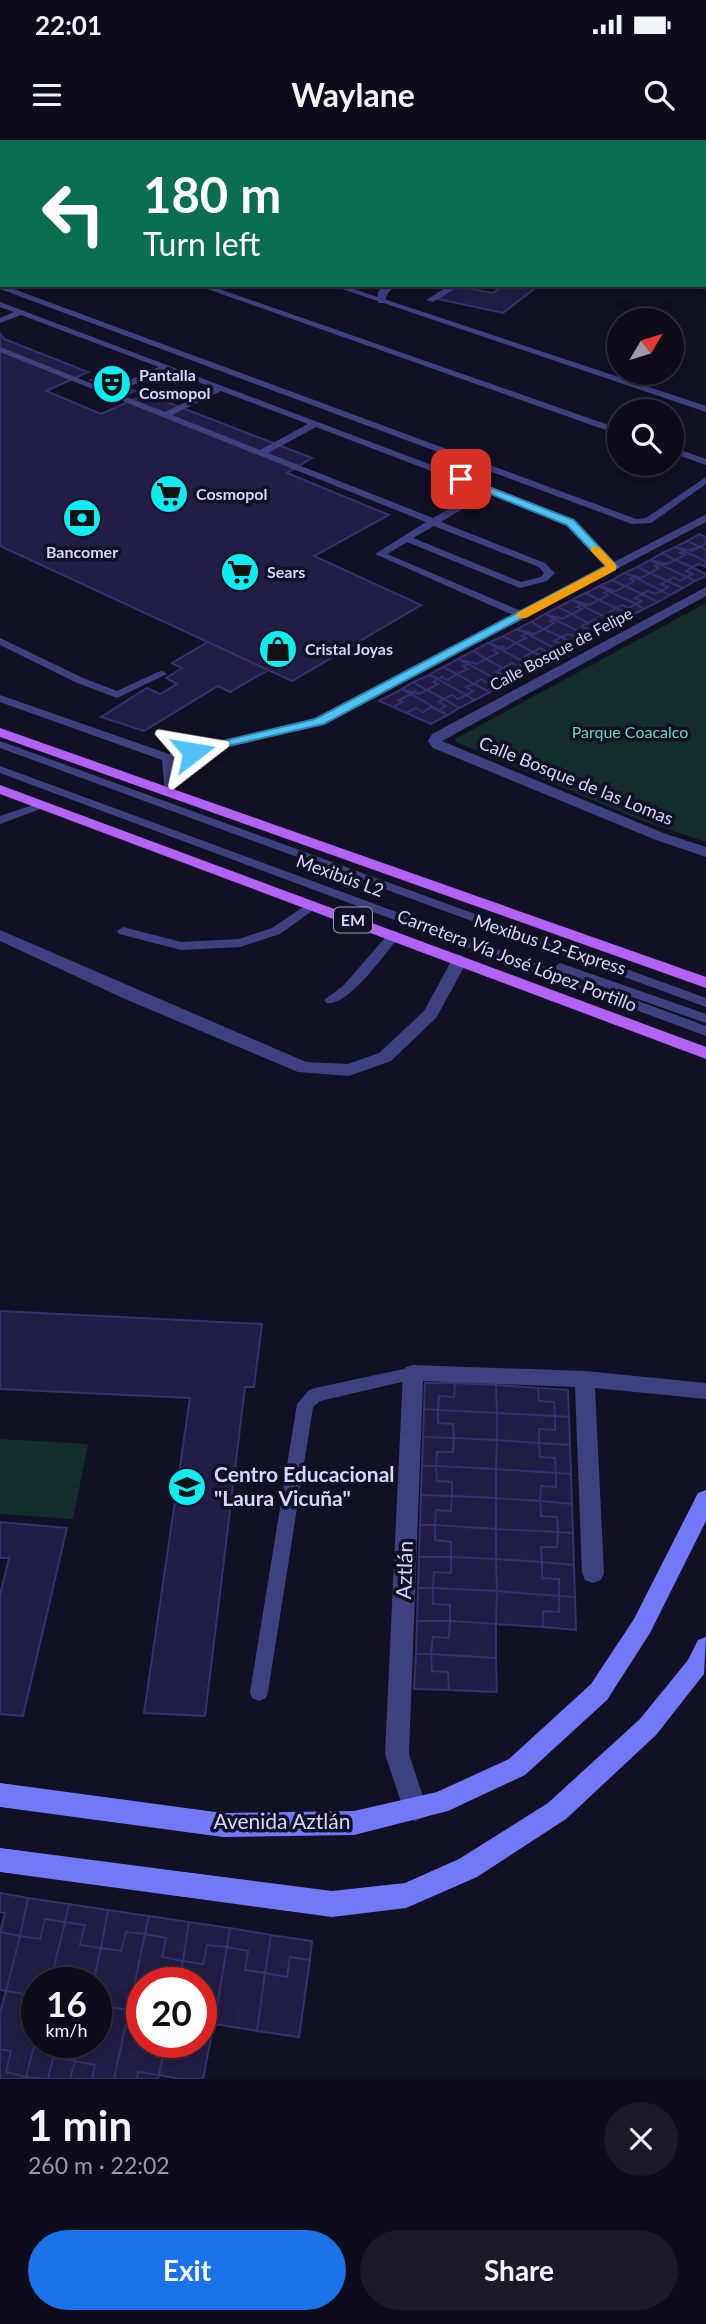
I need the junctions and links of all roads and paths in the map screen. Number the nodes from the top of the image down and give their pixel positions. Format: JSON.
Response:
{"nodes":[{"id":1,"x":3,"y":287,"type":"edge"},
{"id":2,"x":206,"y":287,"type":"edge"},
{"id":3,"x":340,"y":287,"type":"edge"},
{"id":4,"x":388,"y":287,"type":"edge"},
{"id":5,"x":453,"y":287,"type":"edge"},
{"id":6,"x":26,"y":295,"type":"junction"},
{"id":7,"x":430,"y":300,"type":"dead end"},
{"id":8,"x":381,"y":301,"type":"junction"},
{"id":9,"x":1,"y":304,"type":"edge"},
{"id":10,"x":21,"y":312,"type":"junction"},
{"id":11,"x":0,"y":321,"type":"edge"},
{"id":12,"x":97,"y":321,"type":"junction"},
{"id":13,"x":81,"y":336,"type":"junction"},
{"id":14,"x":0,"y":349,"type":"edge"},
{"id":15,"x":166,"y":367,"type":"junction"},
{"id":16,"x":220,"y":388,"type":"junction"},
{"id":17,"x":116,"y":390,"type":"junction"},
{"id":18,"x":706,"y":409,"type":"edge"},
{"id":19,"x":164,"y":416,"type":"junction"},
{"id":20,"x":315,"y":424,"type":"junction"},
{"id":21,"x":378,"y":426,"type":"junction"},
{"id":22,"x":607,"y":427,"type":"edge"},
{"id":23,"x":357,"y":439,"type":"junction"},
{"id":24,"x":260,"y":454,"type":"junction"},
{"id":25,"x":684,"y":454,"type":"edge"},
{"id":26,"x":706,"y":462,"type":"edge"},
{"id":27,"x":706,"y":480,"type":"edge"},
{"id":28,"x":537,"y":485,"type":"junction"},
{"id":29,"x":488,"y":489,"type":"junction"},
{"id":30,"x":519,"y":500,"type":"junction"},
{"id":31,"x":706,"y":518,"type":"edge"},
{"id":32,"x":430,"y":521,"type":"junction"},
{"id":33,"x":405,"y":538,"type":"junction"},
{"id":34,"x":612,"y":567,"type":"junction"},
{"id":35,"x":706,"y":591,"type":"edge"},
{"id":36,"x":521,"y":615,"type":"junction"},
{"id":37,"x":0,"y":641,"type":"edge"},
{"id":38,"x":162,"y":674,"type":"dead end"},
{"id":39,"x":0,"y":698,"type":"edge"},
{"id":40,"x":0,"y":732,"type":"edge"},
{"id":41,"x":435,"y":741,"type":"joint"},
{"id":42,"x":0,"y":744,"type":"edge"},
{"id":43,"x":168,"y":758,"type":"junction"},
{"id":44,"x":0,"y":769,"type":"edge"},
{"id":45,"x":0,"y":789,"type":"edge"},
{"id":46,"x":169,"y":793,"type":"junction"},
{"id":47,"x":42,"y":805,"type":"junction"},
{"id":48,"x":0,"y":820,"type":"edge"},
{"id":49,"x":706,"y":852,"type":"edge"},
{"id":50,"x":312,"y":905,"type":"junction"},
{"id":51,"x":382,"y":910,"type":"junction"},
{"id":52,"x":122,"y":931,"type":"dead end"},
{"id":53,"x":0,"y":935,"type":"edge"},
{"id":54,"x":394,"y":935,"type":"junction"},
{"id":55,"x":460,"y":960,"type":"junction"},
{"id":56,"x":706,"y":983,"type":"edge"},
{"id":57,"x":331,"y":1000,"type":"dead end"},
{"id":58,"x":706,"y":1003,"type":"edge"},
{"id":59,"x":706,"y":1019,"type":"edge"},
{"id":60,"x":706,"y":1031,"type":"edge"},
{"id":61,"x":706,"y":1053,"type":"edge"},
{"id":62,"x":413,"y":1373,"type":"junction"},
{"id":63,"x":585,"y":1379,"type":"junction"},
{"id":64,"x":706,"y":1391,"type":"edge"},
{"id":65,"x":706,"y":1499,"type":"edge"},
{"id":66,"x":593,"y":1573,"type":"dead end"},
{"id":67,"x":706,"y":1647,"type":"edge"},
{"id":68,"x":259,"y":1692,"type":"dead end"},
{"id":69,"x":0,"y":1795,"type":"edge"},
{"id":70,"x":415,"y":1809,"type":"junction"},
{"id":71,"x":0,"y":1860,"type":"edge"}],
"edges":[{"from":1,"to":6,"type":"lane"},
{"from":2,"to":22,"type":"lane"},
{"from":3,"to":8,"type":"lane"},
{"from":4,"to":8,"type":"street"},
{"from":5,"to":7,"type":"lane"},
{"from":6,"to":9,"type":"lane"},
{"from":6,"to":12,"type":"lane"},
{"from":8,"to":18,"type":"lane"},
{"from":9,"to":10,"type":"lane"},
{"from":10,"to":11,"type":"lane"},
{"from":10,"to":13,"type":"lane"},
{"from":12,"to":13,"type":"lane"},
{"from":12,"to":21,"type":"lane"},
{"from":13,"to":15,"type":"lane"},
{"from":14,"to":17,"type":"lane"},
{"from":15,"to":16,"type":"lane"},
{"from":15,"to":17,"type":"lane"},
{"from":16,"to":19,"type":"lane"},
{"from":16,"to":20,"type":"lane"},
{"from":17,"to":19,"type":"lane"},
{"from":19,"to":24,"type":"lane"},
{"from":20,"to":23,"type":"lane"},
{"from":20,"to":24,"type":"lane"},
{"from":21,"to":23,"type":"lane"},
{"from":21,"to":28,"type":"lane"},
{"from":23,"to":29,"type":"lane"},
{"from":24,"to":32,"type":"lane"},
{"from":25,"to":26,"type":"lane"},
{"from":27,"to":28,"type":"lane"},
{"from":28,"to":30,"type":"lane"},
{"from":29,"to":30,"type":"lane"},
{"from":29,"to":32,"type":"lane"},
{"from":30,"to":34,"type":"lane"},
{"from":31,"to":34,"type":"lane"},
{"from":32,"to":33,"type":"lane"},
{"from":32,"to":33,"type":"lane"},
{"from":33,"to":36,"type":"lane"},
{"from":34,"to":36,"type":"lane"},
{"from":35,"to":41,"type":"street","name":"Calle Bosque de Felipe"},
{"from":36,"to":43,"type":"lane"},
{"from":37,"to":38,"type":"lane"},
{"from":39,"to":43,"type":"lane"},
{"from":40,"to":46,"type":"main road"},
{"from":41,"to":49,"type":"street","name":"Calle Bosque de las Lomas"},
{"from":42,"to":58,"type":"lane","name":"Mexibús L2"},
{"from":43,"to":46,"type":"lane"},
{"from":44,"to":51,"type":"lane","name":"Mexibús L2"},
{"from":45,"to":47,"type":"main road","name":"Carretera Vía José López Portillo","number":"EM"},
{"from":46,"to":56,"type":"main road"},
{"from":47,"to":48,"type":"lane"},
{"from":47,"to":50,"type":"main road","name":"Carretera Vía José López Portillo","number":"EM"},
{"from":50,"to":52,"type":"lane"},
{"from":50,"to":54,"type":"main road","name":"Carretera Vía José López Portillo","number":"EM"},
{"from":51,"to":59,"type":"lane","name":"Mexibus L2-Express"},
{"from":51,"to":60,"type":"lane","name":"Mexibús L2"},
{"from":53,"to":55,"type":"street"},
{"from":54,"to":55,"type":"main road","name":"Carretera Vía José López Portillo","number":"EM"},
{"from":54,"to":57,"type":"lane"},
{"from":55,"to":61,"type":"main road","name":"Carretera Vía José López Portillo","number":"EM"},
{"from":62,"to":63,"type":"street"},
{"from":62,"to":68,"type":"lane"},
{"from":62,"to":70,"type":"street","name":"Aztlán"},
{"from":63,"to":64,"type":"street"},
{"from":63,"to":66,"type":"street"},
{"from":65,"to":70,"type":"street","name":"Avenida Aztlán"},
{"from":67,"to":71,"type":"street"},
{"from":69,"to":70,"type":"street","name":"Avenida Aztlán"}]}
